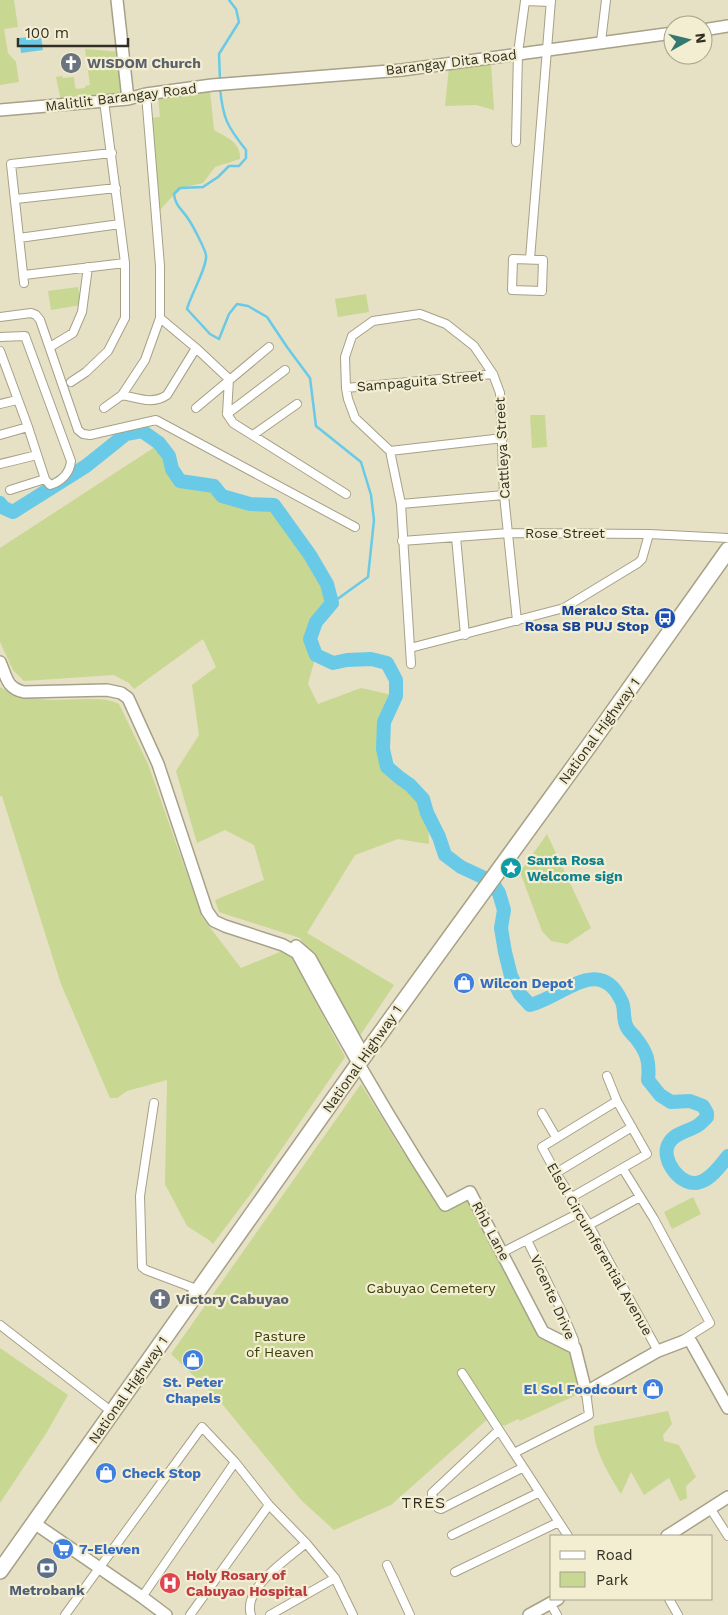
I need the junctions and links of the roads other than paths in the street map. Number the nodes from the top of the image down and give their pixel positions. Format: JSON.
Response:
{"nodes":[{"id":1,"x":117,"y":0,"type":"edge"},
{"id":2,"x":606,"y":0,"type":"edge"},
{"id":3,"x":551,"y":1,"type":"edge"},
{"id":4,"x":728,"y":26,"type":"edge"},
{"id":5,"x":713,"y":28,"type":"edge"},
{"id":6,"x":663,"y":34,"type":"edge"},
{"id":7,"x":602,"y":42,"type":"junction"},
{"id":8,"x":547,"y":50,"type":"junction"},
{"id":9,"x":518,"y":53,"type":"junction"},
{"id":10,"x":212,"y":85,"type":"joint"},
{"id":11,"x":146,"y":94,"type":"junction"},
{"id":12,"x":128,"y":99,"type":"junction"},
{"id":13,"x":104,"y":101,"type":"junction"},
{"id":14,"x":0,"y":110,"type":"edge"},
{"id":15,"x":516,"y":142,"type":"dead end"},
{"id":16,"x":112,"y":153,"type":"junction"},
{"id":17,"x":116,"y":188,"type":"junction"},
{"id":18,"x":16,"y":199,"type":"junction"},
{"id":19,"x":120,"y":224,"type":"junction"},
{"id":20,"x":19,"y":238,"type":"junction"},
{"id":21,"x":530,"y":259,"type":"junction"},
{"id":22,"x":125,"y":263,"type":"junction"},
{"id":23,"x":88,"y":267,"type":"junction"},
{"id":24,"x":24,"y":274,"type":"junction"},
{"id":25,"x":24,"y":283,"type":"dead end"},
{"id":26,"x":0,"y":317,"type":"edge"},
{"id":27,"x":160,"y":318,"type":"junction"},
{"id":28,"x":0,"y":337,"type":"edge"},
{"id":29,"x":269,"y":346,"type":"dead end"},
{"id":30,"x":50,"y":348,"type":"junction"},
{"id":31,"x":196,"y":348,"type":"junction"},
{"id":32,"x":0,"y":351,"type":"edge"},
{"id":33,"x":285,"y":370,"type":"dead end"},
{"id":34,"x":4,"y":374,"type":"edge"},
{"id":35,"x":493,"y":374,"type":"junction"},
{"id":36,"x":229,"y":379,"type":"junction"},
{"id":37,"x":71,"y":382,"type":"dead end"},
{"id":38,"x":346,"y":388,"type":"junction"},
{"id":39,"x":122,"y":396,"type":"junction"},
{"id":40,"x":17,"y":400,"type":"junction"},
{"id":41,"x":0,"y":404,"type":"edge"},
{"id":42,"x":298,"y":404,"type":"dead end"},
{"id":43,"x":104,"y":408,"type":"dead end"},
{"id":44,"x":196,"y":408,"type":"dead end"},
{"id":45,"x":227,"y":414,"type":"junction"},
{"id":46,"x":28,"y":427,"type":"junction"},
{"id":47,"x":0,"y":435,"type":"edge"},
{"id":48,"x":253,"y":435,"type":"junction"},
{"id":49,"x":503,"y":438,"type":"junction"},
{"id":50,"x":390,"y":451,"type":"junction"},
{"id":51,"x":37,"y":455,"type":"junction"},
{"id":52,"x":0,"y":464,"type":"edge"},
{"id":53,"x":45,"y":479,"type":"junction"},
{"id":54,"x":10,"y":490,"type":"dead end"},
{"id":55,"x":346,"y":494,"type":"dead end"},
{"id":56,"x":504,"y":494,"type":"junction"},
{"id":57,"x":401,"y":504,"type":"junction"},
{"id":58,"x":355,"y":527,"type":"dead end"},
{"id":59,"x":509,"y":533,"type":"junction"},
{"id":60,"x":649,"y":534,"type":"junction"},
{"id":61,"x":456,"y":537,"type":"junction"},
{"id":62,"x":728,"y":538,"type":"edge"},
{"id":63,"x":402,"y":541,"type":"junction"},
{"id":64,"x":728,"y":550,"type":"edge"},
{"id":65,"x":517,"y":621,"type":"junction"},
{"id":66,"x":464,"y":635,"type":"junction"},
{"id":67,"x":410,"y":648,"type":"junction"},
{"id":68,"x":0,"y":662,"type":"edge"},
{"id":69,"x":411,"y":664,"type":"dead end"},
{"id":70,"x":361,"y":1060,"type":"junction"},
{"id":71,"x":607,"y":1076,"type":"dead end"},
{"id":72,"x":617,"y":1101,"type":"junction"},
{"id":73,"x":154,"y":1103,"type":"dead end"},
{"id":74,"x":542,"y":1113,"type":"dead end"},
{"id":75,"x":632,"y":1127,"type":"junction"},
{"id":76,"x":556,"y":1137,"type":"junction"},
{"id":77,"x":623,"y":1169,"type":"junction"},
{"id":78,"x":556,"y":1173,"type":"junction"},
{"id":79,"x":572,"y":1197,"type":"junction"},
{"id":80,"x":640,"y":1197,"type":"junction"},
{"id":81,"x":581,"y":1212,"type":"junction"},
{"id":82,"x":589,"y":1224,"type":"junction"},
{"id":83,"x":527,"y":1240,"type":"junction"},
{"id":84,"x":503,"y":1252,"type":"junction"},
{"id":85,"x":199,"y":1290,"type":"junction"},
{"id":86,"x":0,"y":1325,"type":"edge"},
{"id":87,"x":684,"y":1340,"type":"junction"},
{"id":88,"x":575,"y":1348,"type":"junction"},
{"id":89,"x":658,"y":1351,"type":"junction"},
{"id":90,"x":462,"y":1373,"type":"dead end"},
{"id":91,"x":586,"y":1392,"type":"junction"},
{"id":92,"x":728,"y":1408,"type":"edge"},
{"id":93,"x":112,"y":1412,"type":"junction"},
{"id":94,"x":499,"y":1430,"type":"junction"},
{"id":95,"x":514,"y":1453,"type":"junction"},
{"id":96,"x":235,"y":1462,"type":"junction"},
{"id":97,"x":522,"y":1468,"type":"junction"},
{"id":98,"x":538,"y":1493,"type":"junction"},
{"id":99,"x":728,"y":1496,"type":"edge"},
{"id":100,"x":269,"y":1505,"type":"junction"},
{"id":101,"x":710,"y":1508,"type":"junction"},
{"id":102,"x":559,"y":1522,"type":"junction"},
{"id":103,"x":34,"y":1523,"type":"junction"},
{"id":104,"x":567,"y":1535,"type":"edge"},
{"id":105,"x":669,"y":1535,"type":"edge"},
{"id":106,"x":452,"y":1536,"type":"dead end"},
{"id":107,"x":728,"y":1536,"type":"edge"},
{"id":108,"x":306,"y":1544,"type":"junction"},
{"id":109,"x":387,"y":1565,"type":"dead end"},
{"id":110,"x":98,"y":1568,"type":"junction"},
{"id":111,"x":0,"y":1571,"type":"edge"},
{"id":112,"x":455,"y":1572,"type":"dead end"},
{"id":113,"x":335,"y":1578,"type":"junction"},
{"id":114,"x":142,"y":1597,"type":"junction"},
{"id":115,"x":670,"y":1600,"type":"edge"},
{"id":116,"x":554,"y":1601,"type":"edge"},
{"id":117,"x":66,"y":1615,"type":"edge"},
{"id":118,"x":166,"y":1615,"type":"edge"},
{"id":119,"x":190,"y":1615,"type":"edge"},
{"id":120,"x":251,"y":1615,"type":"edge"},
{"id":121,"x":270,"y":1615,"type":"edge"},
{"id":122,"x":353,"y":1615,"type":"edge"},
{"id":123,"x":410,"y":1615,"type":"edge"},
{"id":124,"x":529,"y":1615,"type":"edge"},
{"id":125,"x":557,"y":1615,"type":"edge"},
{"id":126,"x":678,"y":1615,"type":"edge"}],
"edges":[{"from":1,"to":12,"type":"street"},
{"from":2,"to":7,"type":"street"},
{"from":3,"to":8,"type":"street"},
{"from":3,"to":9,"type":"street"},
{"from":4,"to":5,"type":"street"},
{"from":6,"to":7,"type":"street","name":"Barangay Dita Road"},
{"from":7,"to":8,"type":"street","name":"Barangay Dita Road"},
{"from":8,"to":9,"type":"street","name":"Barangay Dita Road"},
{"from":8,"to":21,"type":"street"},
{"from":9,"to":10,"type":"street","name":"Barangay Dita Road"},
{"from":9,"to":15,"type":"street"},
{"from":10,"to":11,"type":"street","name":"Malitlit Barangay Road"},
{"from":11,"to":12,"type":"street","name":"Malitlit Barangay Road"},
{"from":11,"to":27,"type":"street"},
{"from":12,"to":13,"type":"street","name":"Malitlit Barangay Road"},
{"from":13,"to":14,"type":"street","name":"Malitlit Barangay Road"},
{"from":13,"to":16,"type":"street"},
{"from":16,"to":17,"type":"street"},
{"from":16,"to":18,"type":"street"},
{"from":17,"to":18,"type":"street"},
{"from":17,"to":19,"type":"street"},
{"from":18,"to":20,"type":"street"},
{"from":19,"to":20,"type":"street"},
{"from":19,"to":22,"type":"street"},
{"from":20,"to":24,"type":"street"},
{"from":21,"to":21,"type":"street"},
{"from":22,"to":23,"type":"street"},
{"from":22,"to":37,"type":"street"},
{"from":23,"to":24,"type":"street"},
{"from":23,"to":30,"type":"street"},
{"from":24,"to":25,"type":"street"},
{"from":26,"to":30,"type":"street"},
{"from":27,"to":31,"type":"street"},
{"from":27,"to":39,"type":"street"},
{"from":28,"to":53,"type":"street"},
{"from":29,"to":36,"type":"street"},
{"from":30,"to":58,"type":"street"},
{"from":31,"to":36,"type":"street"},
{"from":31,"to":39,"type":"street"},
{"from":32,"to":34,"type":"street"},
{"from":33,"to":45,"type":"street"},
{"from":34,"to":40,"type":"street"},
{"from":35,"to":38,"type":"street","name":"Sampaguita Street"},
{"from":35,"to":38,"type":"street","name":"Cattleya Street"},
{"from":35,"to":49,"type":"street","name":"Cattleya Street"},
{"from":36,"to":44,"type":"street"},
{"from":36,"to":45,"type":"street"},
{"from":38,"to":50,"type":"street","name":"Cattleya Street"},
{"from":39,"to":43,"type":"street"},
{"from":40,"to":41,"type":"street"},
{"from":40,"to":46,"type":"street"},
{"from":42,"to":48,"type":"street"},
{"from":45,"to":48,"type":"street"},
{"from":46,"to":47,"type":"street"},
{"from":46,"to":51,"type":"street"},
{"from":48,"to":55,"type":"street"},
{"from":49,"to":50,"type":"street"},
{"from":49,"to":56,"type":"street","name":"Cattleya Street"},
{"from":50,"to":57,"type":"street"},
{"from":51,"to":52,"type":"street"},
{"from":51,"to":53,"type":"street"},
{"from":53,"to":54,"type":"street"},
{"from":56,"to":57,"type":"street"},
{"from":56,"to":59,"type":"street","name":"Cattleya Street"},
{"from":57,"to":63,"type":"street"},
{"from":59,"to":60,"type":"street","name":"Rose Street"},
{"from":59,"to":61,"type":"street","name":"Rose Street"},
{"from":59,"to":65,"type":"street","name":"Cattleya Street"},
{"from":60,"to":62,"type":"street","name":"Rose Street"},
{"from":60,"to":65,"type":"street"},
{"from":61,"to":63,"type":"street","name":"Rose Street"},
{"from":61,"to":66,"type":"street"},
{"from":63,"to":67,"type":"street"},
{"from":64,"to":70,"type":"highway","name":"National Highway 1"},
{"from":65,"to":66,"type":"street"},
{"from":66,"to":67,"type":"street"},
{"from":67,"to":69,"type":"street"},
{"from":68,"to":70,"type":"street"},
{"from":70,"to":84,"type":"street","name":"Rhb Lane"},
{"from":70,"to":85,"type":"highway","name":"National Highway 1"},
{"from":71,"to":72,"type":"street"},
{"from":72,"to":75,"type":"street"},
{"from":72,"to":76,"type":"street"},
{"from":73,"to":85,"type":"street"},
{"from":74,"to":76,"type":"street"},
{"from":75,"to":77,"type":"street"},
{"from":75,"to":78,"type":"street"},
{"from":76,"to":78,"type":"street","name":"Elsol Circumferential Avenue"},
{"from":77,"to":79,"type":"street"},
{"from":77,"to":80,"type":"street"},
{"from":78,"to":79,"type":"street","name":"Elsol Circumferential Avenue"},
{"from":79,"to":81,"type":"street","name":"Elsol Circumferential Avenue"},
{"from":80,"to":82,"type":"street"},
{"from":80,"to":87,"type":"street"},
{"from":81,"to":82,"type":"street","name":"Elsol Circumferential Avenue"},
{"from":81,"to":83,"type":"street"},
{"from":82,"to":89,"type":"street","name":"Elsol Circumferential Avenue"},
{"from":83,"to":84,"type":"street"},
{"from":83,"to":88,"type":"street","name":"Vicente Drive"},
{"from":84,"to":88,"type":"street","name":"Rhb Lane"},
{"from":85,"to":93,"type":"highway","name":"National Highway 1"},
{"from":86,"to":93,"type":"street"},
{"from":87,"to":89,"type":"street"},
{"from":87,"to":92,"type":"street"},
{"from":88,"to":91,"type":"street","name":"Vicente Drive"},
{"from":89,"to":91,"type":"street"},
{"from":90,"to":94,"type":"street"},
{"from":91,"to":95,"type":"street","name":"Vicente Drive"},
{"from":93,"to":103,"type":"highway","name":"National Highway 1"},
{"from":94,"to":95,"type":"street"},
{"from":94,"to":97,"type":"street"},
{"from":95,"to":97,"type":"street"},
{"from":96,"to":100,"type":"street"},
{"from":96,"to":110,"type":"street"},
{"from":96,"to":114,"type":"street"},
{"from":97,"to":98,"type":"street"},
{"from":98,"to":102,"type":"street"},
{"from":98,"to":106,"type":"street"},
{"from":99,"to":101,"type":"street"},
{"from":100,"to":108,"type":"street"},
{"from":100,"to":119,"type":"street"},
{"from":101,"to":105,"type":"street"},
{"from":101,"to":107,"type":"street"},
{"from":102,"to":104,"type":"street"},
{"from":102,"to":112,"type":"street"},
{"from":103,"to":110,"type":"street"},
{"from":103,"to":111,"type":"highway","name":"National Highway 1"},
{"from":108,"to":113,"type":"street"},
{"from":108,"to":120,"type":"street"},
{"from":109,"to":123,"type":"street"},
{"from":110,"to":114,"type":"street"},
{"from":110,"to":117,"type":"street"},
{"from":113,"to":121,"type":"street"},
{"from":113,"to":122,"type":"street"},
{"from":114,"to":118,"type":"street"},
{"from":115,"to":126,"type":"street"},
{"from":116,"to":124,"type":"street"},
{"from":116,"to":125,"type":"street"}]}
